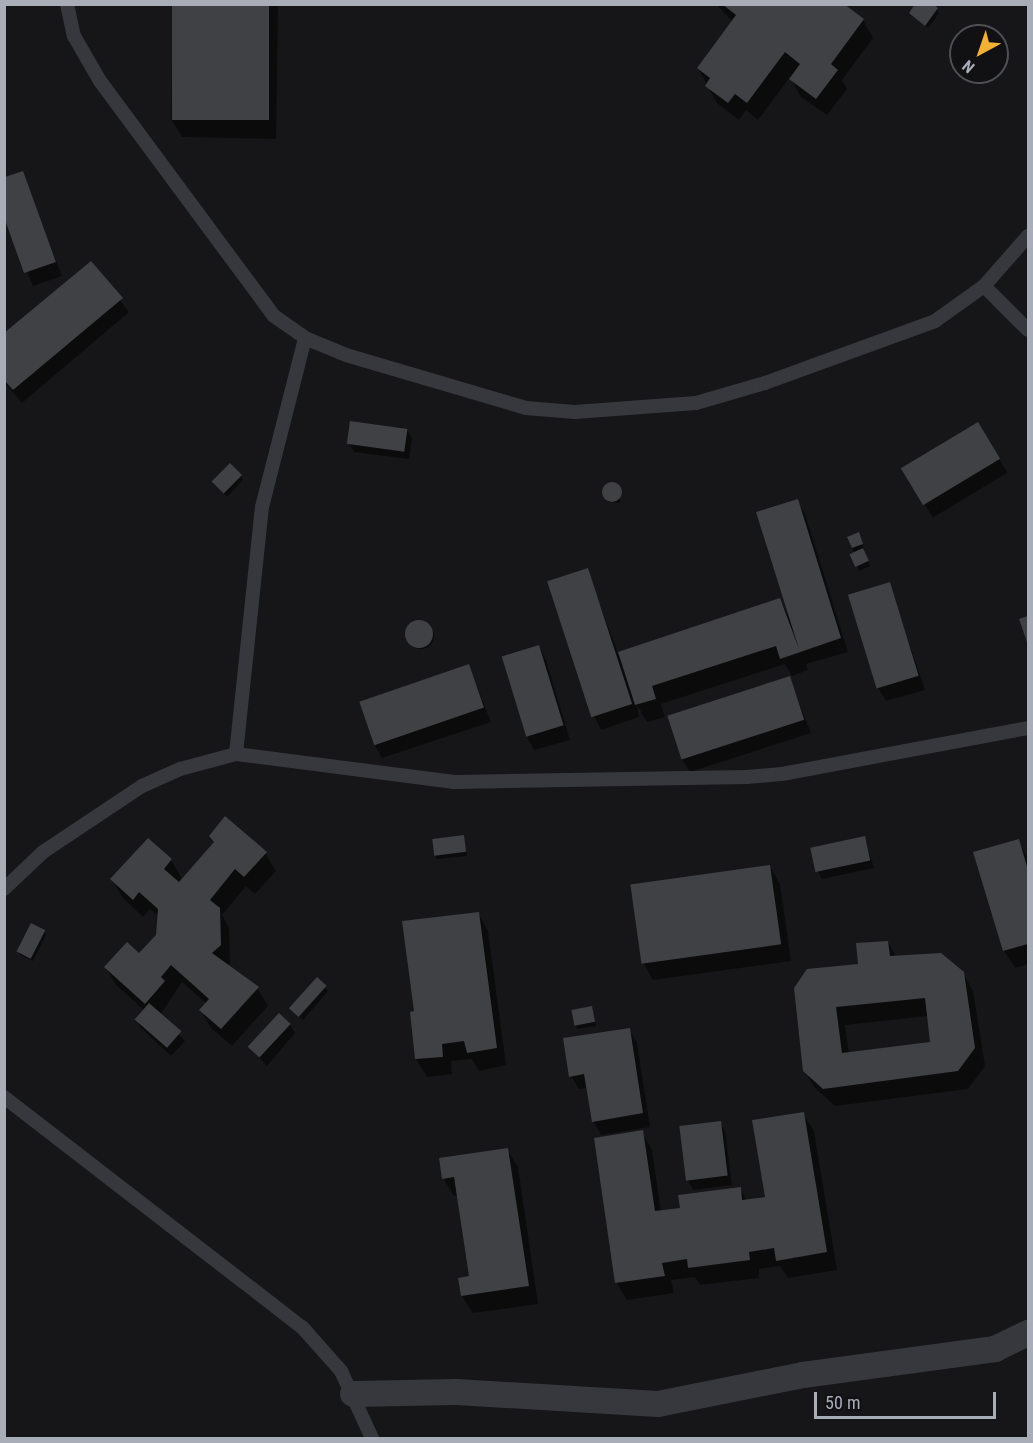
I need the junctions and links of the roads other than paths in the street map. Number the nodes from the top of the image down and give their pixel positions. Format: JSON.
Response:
{"nodes":[{"id":1,"x":67,"y":4,"type":"edge"},
{"id":2,"x":1029,"y":236,"type":"edge"},
{"id":3,"x":984,"y":286,"type":"junction"},
{"id":4,"x":1029,"y":330,"type":"edge"},
{"id":5,"x":304,"y":338,"type":"junction"},
{"id":6,"x":1029,"y":728,"type":"edge"},
{"id":7,"x":236,"y":754,"type":"junction"},
{"id":8,"x":4,"y":889,"type":"edge"},
{"id":9,"x":4,"y":1097,"type":"edge"},
{"id":10,"x":1029,"y":1333,"type":"edge"},
{"id":11,"x":352,"y":1394,"type":"junction"},
{"id":12,"x":372,"y":1438,"type":"edge"}],
"edges":[{"from":1,"to":5,"type":"lane"},
{"from":2,"to":3,"type":"lane"},
{"from":3,"to":4,"type":"lane"},
{"from":3,"to":5,"type":"lane"},
{"from":5,"to":7,"type":"lane"},
{"from":6,"to":7,"type":"lane"},
{"from":7,"to":8,"type":"lane"},
{"from":9,"to":11,"type":"lane"},
{"from":10,"to":11,"type":"street"},
{"from":11,"to":12,"type":"lane"}]}
